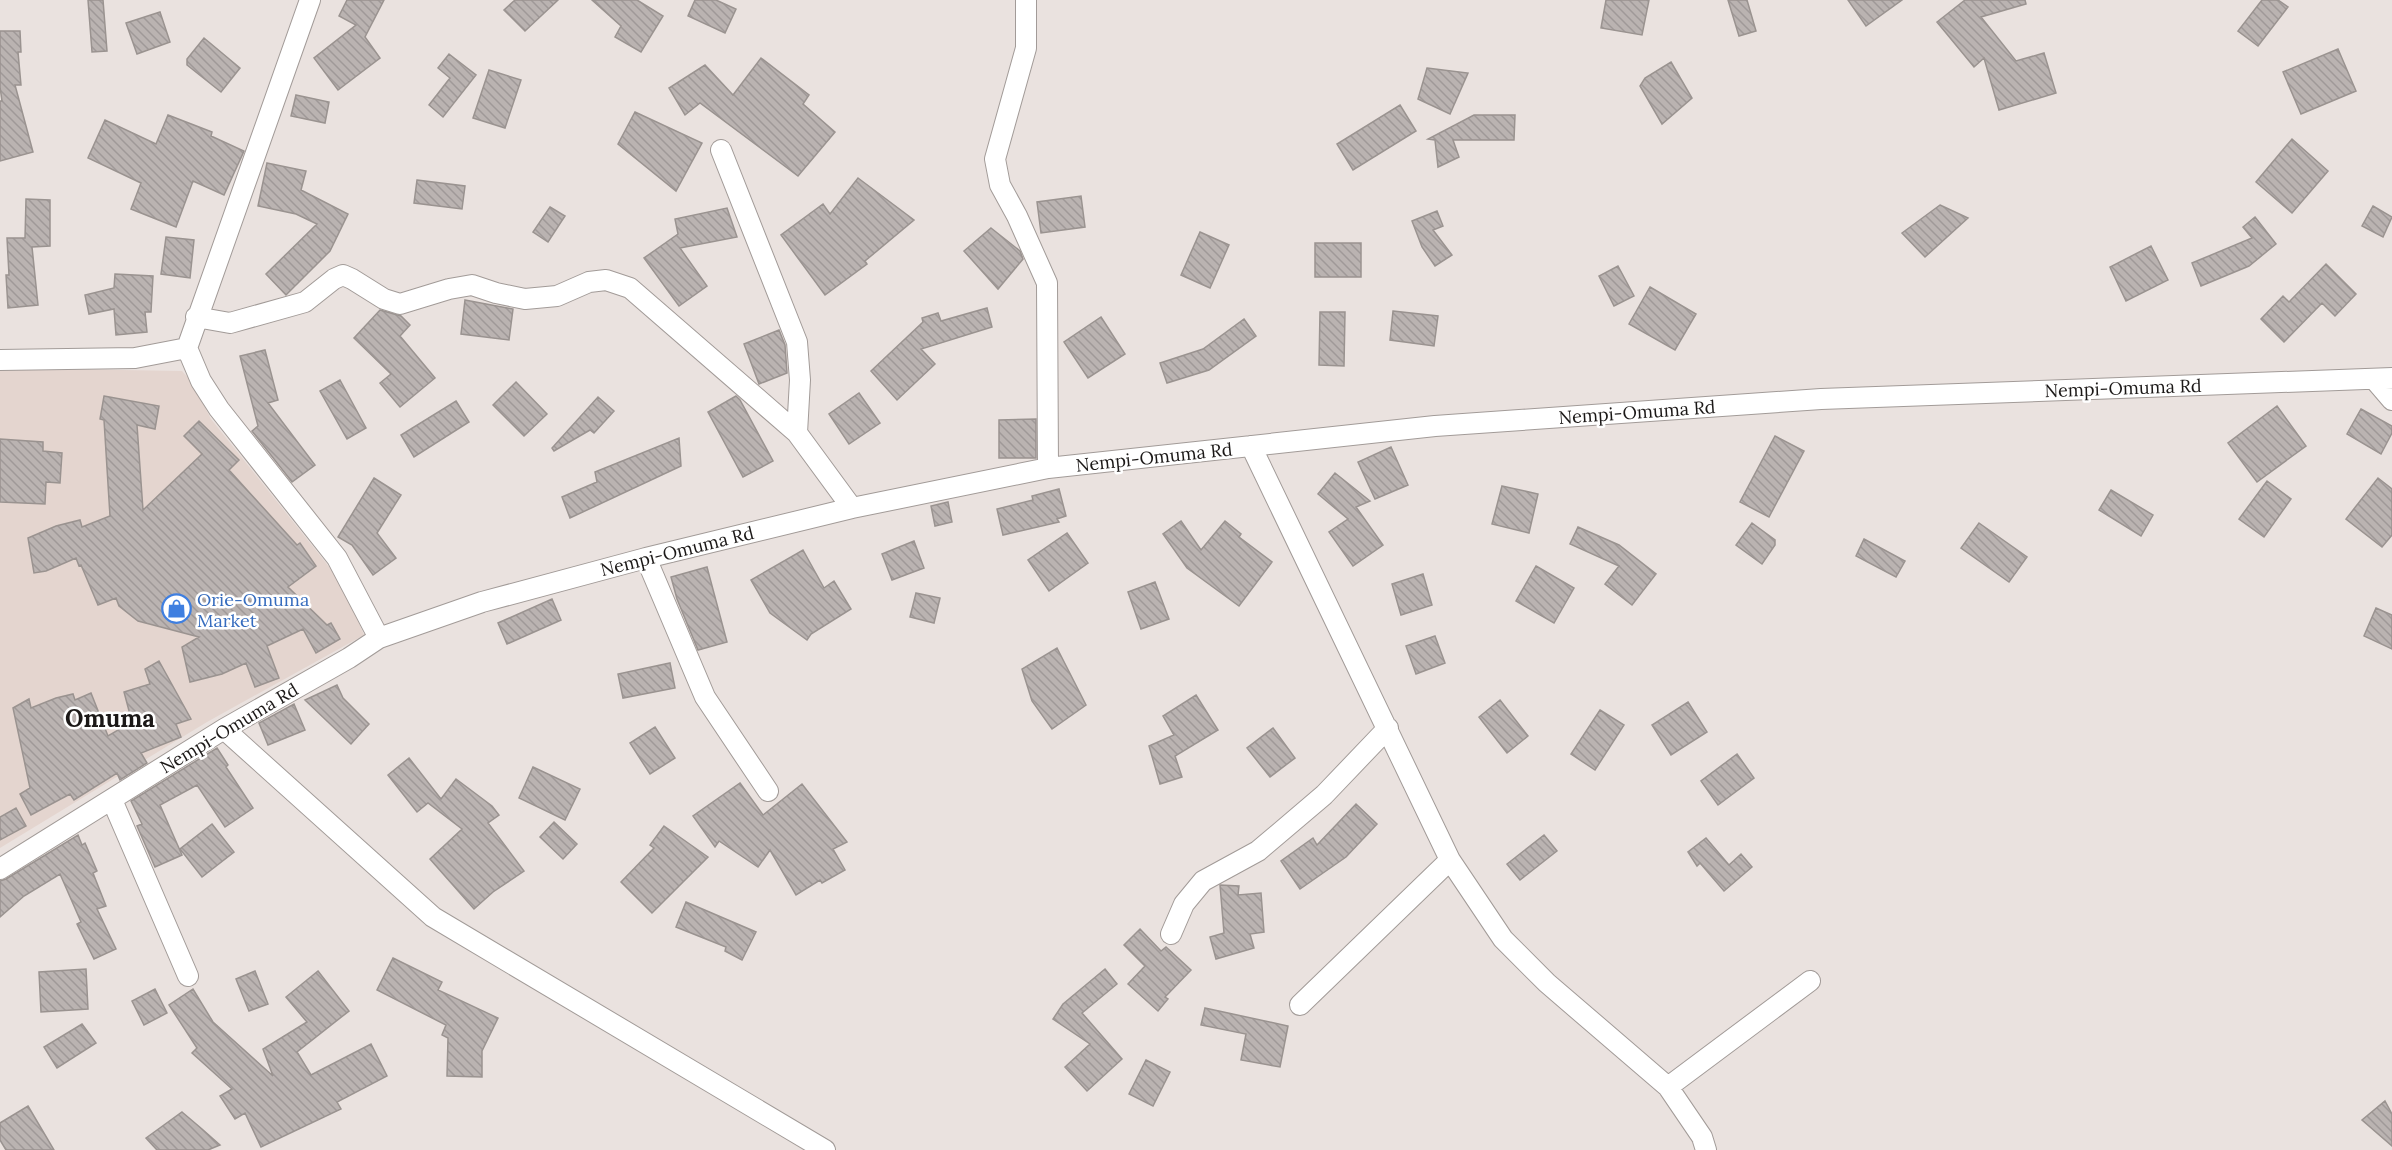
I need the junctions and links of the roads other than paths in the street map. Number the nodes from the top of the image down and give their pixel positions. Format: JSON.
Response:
{"nodes":[{"id":1,"x":309,"y":0,"type":"edge"},
{"id":2,"x":1026,"y":0,"type":"edge"},
{"id":3,"x":721,"y":150,"type":"dead end"},
{"id":4,"x":196,"y":317,"type":"junction"},
{"id":5,"x":187,"y":348,"type":"junction"},
{"id":6,"x":0,"y":360,"type":"edge"},
{"id":7,"x":2383,"y":378,"type":"edge"},
{"id":8,"x":2392,"y":400,"type":"edge"},
{"id":9,"x":797,"y":433,"type":"junction"},
{"id":10,"x":1251,"y":446,"type":"junction"},
{"id":11,"x":1048,"y":468,"type":"junction"},
{"id":12,"x":852,"y":508,"type":"junction"},
{"id":13,"x":646,"y":558,"type":"junction"},
{"id":14,"x":380,"y":638,"type":"junction"},
{"id":15,"x":1388,"y":728,"type":"junction"},
{"id":16,"x":224,"y":729,"type":"junction"},
{"id":17,"x":768,"y":791,"type":"dead end"},
{"id":18,"x":112,"y":800,"type":"junction"},
{"id":19,"x":1450,"y":860,"type":"junction"},
{"id":20,"x":0,"y":870,"type":"edge"},
{"id":21,"x":1171,"y":934,"type":"dead end"},
{"id":22,"x":188,"y":976,"type":"dead end"},
{"id":23,"x":1810,"y":981,"type":"dead end"},
{"id":24,"x":1300,"y":1005,"type":"dead end"},
{"id":25,"x":1668,"y":1087,"type":"junction"},
{"id":26,"x":825,"y":1150,"type":"edge"},
{"id":27,"x":1706,"y":1150,"type":"edge"}],
"edges":[{"from":1,"to":4,"type":"street"},
{"from":2,"to":11,"type":"street"},
{"from":3,"to":9,"type":"street"},
{"from":4,"to":5,"type":"street"},
{"from":4,"to":9,"type":"street"},
{"from":5,"to":6,"type":"street"},
{"from":5,"to":14,"type":"street"},
{"from":7,"to":8,"type":"street"},
{"from":7,"to":10,"type":"street","name":"Nempi-Omuma Rd"},
{"from":9,"to":12,"type":"street"},
{"from":10,"to":11,"type":"street","name":"Nempi-Omuma Rd"},
{"from":10,"to":15,"type":"street"},
{"from":11,"to":12,"type":"street","name":"Nempi-Omuma Rd"},
{"from":12,"to":13,"type":"street","name":"Nempi-Omuma Rd"},
{"from":13,"to":14,"type":"street","name":"Nempi-Omuma Rd"},
{"from":13,"to":17,"type":"street"},
{"from":14,"to":16,"type":"street","name":"Nempi-Omuma Rd"},
{"from":15,"to":19,"type":"street"},
{"from":15,"to":21,"type":"street"},
{"from":16,"to":18,"type":"street","name":"Nempi-Omuma Rd"},
{"from":16,"to":26,"type":"street"},
{"from":18,"to":20,"type":"street","name":"Nempi-Omuma Rd"},
{"from":18,"to":22,"type":"street"},
{"from":19,"to":24,"type":"street"},
{"from":19,"to":25,"type":"street"},
{"from":23,"to":25,"type":"street"},
{"from":25,"to":27,"type":"street"}]}
